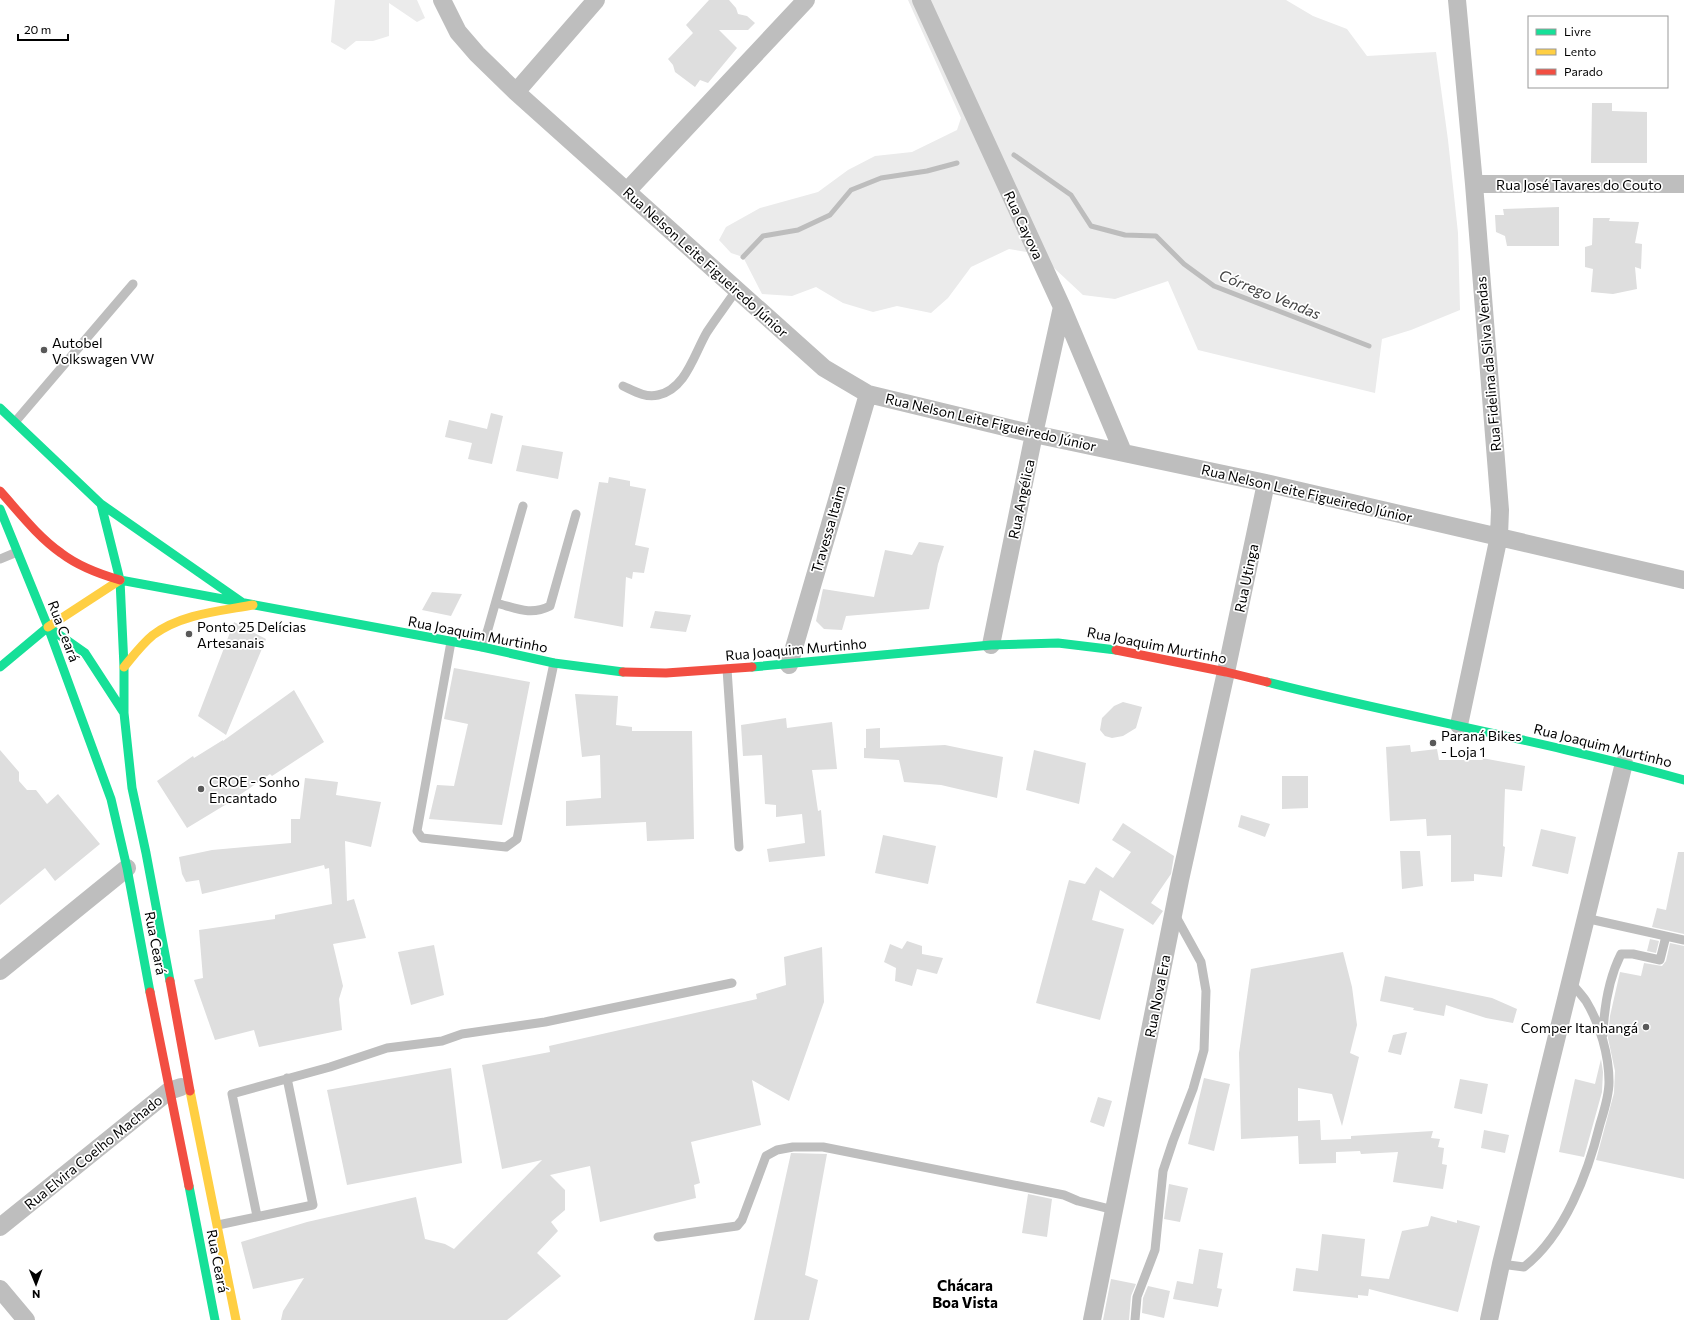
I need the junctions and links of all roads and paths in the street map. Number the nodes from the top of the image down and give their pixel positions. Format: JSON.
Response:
{"nodes":[{"id":1,"x":442,"y":0,"type":"edge"},
{"id":2,"x":596,"y":0,"type":"edge"},
{"id":3,"x":806,"y":0,"type":"edge"},
{"id":4,"x":921,"y":0,"type":"edge"},
{"id":5,"x":1457,"y":0,"type":"edge"},
{"id":6,"x":516,"y":92,"type":"junction"},
{"id":7,"x":1474,"y":184,"type":"junction"},
{"id":8,"x":1684,"y":184,"type":"edge"},
{"id":9,"x":627,"y":191,"type":"junction"},
{"id":10,"x":134,"y":284,"type":"dead end"},
{"id":11,"x":737,"y":289,"type":"junction"},
{"id":12,"x":1062,"y":307,"type":"junction"},
{"id":13,"x":623,"y":386,"type":"dead end"},
{"id":14,"x":868,"y":394,"type":"junction"},
{"id":15,"x":0,"y":408,"type":"edge"},
{"id":16,"x":15,"y":422,"type":"junction"},
{"id":17,"x":1034,"y":434,"type":"junction"},
{"id":18,"x":1123,"y":452,"type":"junction"},
{"id":19,"x":1266,"y":483,"type":"junction"},
{"id":20,"x":0,"y":491,"type":"edge"},
{"id":21,"x":101,"y":504,"type":"junction"},
{"id":22,"x":523,"y":506,"type":"dead end"},
{"id":23,"x":0,"y":509,"type":"edge"},
{"id":24,"x":576,"y":514,"type":"dead end"},
{"id":25,"x":1499,"y":536,"type":"junction"},
{"id":26,"x":17,"y":552,"type":"junction"},
{"id":27,"x":0,"y":559,"type":"edge"},
{"id":28,"x":120,"y":580,"type":"junction"},
{"id":29,"x":1684,"y":580,"type":"edge"},
{"id":30,"x":243,"y":603,"type":"junction"},
{"id":31,"x":496,"y":603,"type":"junction"},
{"id":32,"x":254,"y":605,"type":"junction"},
{"id":33,"x":48,"y":627,"type":"junction"},
{"id":34,"x":451,"y":642,"type":"junction"},
{"id":35,"x":991,"y":644,"type":"junction"},
{"id":36,"x":482,"y":647,"type":"junction"},
{"id":37,"x":554,"y":663,"type":"junction"},
{"id":38,"x":789,"y":665,"type":"junction"},
{"id":39,"x":0,"y":667,"type":"edge"},
{"id":40,"x":124,"y":667,"type":"junction"},
{"id":41,"x":727,"y":669,"type":"junction"},
{"id":42,"x":1226,"y":672,"type":"junction"},
{"id":43,"x":124,"y":713,"type":"junction"},
{"id":44,"x":1459,"y":725,"type":"junction"},
{"id":45,"x":1624,"y":763,"type":"junction"},
{"id":46,"x":1684,"y":780,"type":"edge"},
{"id":47,"x":739,"y":847,"type":"dead end"},
{"id":48,"x":127,"y":868,"type":"junction"},
{"id":49,"x":1173,"y":913,"type":"junction"},
{"id":50,"x":1586,"y":918,"type":"junction"},
{"id":51,"x":1666,"y":936,"type":"junction"},
{"id":52,"x":1684,"y":940,"type":"edge"},
{"id":53,"x":0,"y":971,"type":"edge"},
{"id":54,"x":1570,"y":981,"type":"junction"},
{"id":55,"x":732,"y":983,"type":"dead end"},
{"id":56,"x":1602,"y":1042,"type":"junction"},
{"id":57,"x":287,"y":1078,"type":"junction"},
{"id":58,"x":189,"y":1084,"type":"junction"},
{"id":59,"x":169,"y":1091,"type":"junction"},
{"id":60,"x":1114,"y":1210,"type":"junction"},
{"id":61,"x":256,"y":1216,"type":"junction"},
{"id":62,"x":218,"y":1225,"type":"junction"},
{"id":63,"x":0,"y":1227,"type":"edge"},
{"id":64,"x":658,"y":1237,"type":"dead end"},
{"id":65,"x":1501,"y":1264,"type":"junction"},
{"id":66,"x":0,"y":1289,"type":"edge"},
{"id":67,"x":26,"y":1320,"type":"edge"},
{"id":68,"x":215,"y":1320,"type":"edge"},
{"id":69,"x":236,"y":1320,"type":"edge"},
{"id":70,"x":1092,"y":1320,"type":"edge"},
{"id":71,"x":1135,"y":1320,"type":"edge"},
{"id":72,"x":1489,"y":1320,"type":"edge"}],
"edges":[{"from":1,"to":6,"type":"street","name":"Rua Nelson Leite Figueiredo Júnior"},
{"from":2,"to":6,"type":"street"},
{"from":3,"to":9,"type":"street"},
{"from":4,"to":12,"type":"street","name":"Rua Cayova"},
{"from":5,"to":7,"type":"street","name":"Rua Fidelina da Silva Vendas"},
{"from":6,"to":9,"type":"street","name":"Rua Nelson Leite Figueiredo Júnior"},
{"from":7,"to":8,"type":"street","name":"Rua José Tavares do Couto"},
{"from":7,"to":25,"type":"street","name":"Rua Fidelina da Silva Vendas"},
{"from":9,"to":11,"type":"street","name":"Rua Nelson Leite Figueiredo Júnior"},
{"from":10,"to":16,"type":"lane"},
{"from":11,"to":13,"type":"lane"},
{"from":11,"to":14,"type":"street","name":"Rua Nelson Leite Figueiredo Júnior"},
{"from":12,"to":17,"type":"street","name":"Rua Angélica"},
{"from":12,"to":18,"type":"street","name":"Rua Cayova"},
{"from":14,"to":17,"type":"street","name":"Rua Nelson Leite Figueiredo Júnior"},
{"from":14,"to":38,"type":"street","name":"Travessa Itaim"},
{"from":15,"to":16,"type":"main road"},
{"from":16,"to":21,"type":"main road"},
{"from":17,"to":18,"type":"street","name":"Rua Nelson Leite Figueiredo Júnior"},
{"from":17,"to":35,"type":"street","name":"Rua Angélica"},
{"from":18,"to":19,"type":"street","name":"Rua Nelson Leite Figueiredo Júnior"},
{"from":19,"to":25,"type":"street","name":"Rua Nelson Leite Figueiredo Júnior"},
{"from":19,"to":42,"type":"street","name":"Rua Utinga"},
{"from":20,"to":28,"type":"main road","name":"Rua Joaquim Murtinho"},
{"from":21,"to":28,"type":"main road"},
{"from":21,"to":30,"type":"main road"},
{"from":22,"to":31,"type":"lane"},
{"from":23,"to":26,"type":"main road"},
{"from":24,"to":31,"type":"lane"},
{"from":25,"to":29,"type":"street","name":"Rua Nelson Leite Figueiredo Júnior"},
{"from":25,"to":44,"type":"street","name":"Rua Fidelina da Silva Vendas"},
{"from":26,"to":27,"type":"lane"},
{"from":26,"to":33,"type":"main road","name":"Rua Ceará"},
{"from":28,"to":30,"type":"main road","name":"Rua Joaquim Murtinho"},
{"from":28,"to":33,"type":"main road"},
{"from":28,"to":40,"type":"main road","name":"Rua Ceará"},
{"from":30,"to":32,"type":"main road","name":"Rua Joaquim Murtinho"},
{"from":31,"to":36,"type":"lane"},
{"from":32,"to":34,"type":"main road","name":"Rua Joaquim Murtinho"},
{"from":32,"to":40,"type":"main road"},
{"from":33,"to":39,"type":"main road"},
{"from":33,"to":43,"type":"main road"},
{"from":33,"to":48,"type":"main road","name":"Rua Ceará"},
{"from":34,"to":36,"type":"main road","name":"Rua Joaquim Murtinho"},
{"from":34,"to":37,"type":"lane"},
{"from":35,"to":38,"type":"main road","name":"Rua Joaquim Murtinho"},
{"from":35,"to":42,"type":"main road","name":"Rua Joaquim Murtinho"},
{"from":36,"to":37,"type":"main road","name":"Rua Joaquim Murtinho"},
{"from":37,"to":41,"type":"main road","name":"Rua Joaquim Murtinho"},
{"from":38,"to":41,"type":"main road","name":"Rua Joaquim Murtinho"},
{"from":40,"to":43,"type":"main road","name":"Rua Ceará"},
{"from":41,"to":47,"type":"lane"},
{"from":42,"to":44,"type":"main road","name":"Rua Joaquim Murtinho"},
{"from":42,"to":49,"type":"street","name":"Rua Nova Era"},
{"from":43,"to":58,"type":"main road","name":"Rua Ceará"},
{"from":44,"to":45,"type":"main road","name":"Rua Joaquim Murtinho"},
{"from":45,"to":46,"type":"main road","name":"Rua Joaquim Murtinho"},
{"from":45,"to":50,"type":"street"},
{"from":48,"to":53,"type":"street"},
{"from":48,"to":59,"type":"main road","name":"Rua Ceará"},
{"from":49,"to":60,"type":"street","name":"Rua Nova Era"},
{"from":49,"to":71,"type":"lane"},
{"from":50,"to":51,"type":"lane"},
{"from":50,"to":54,"type":"street"},
{"from":51,"to":52,"type":"lane"},
{"from":51,"to":56,"type":"lane"},
{"from":54,"to":56,"type":"lane"},
{"from":54,"to":65,"type":"street"},
{"from":55,"to":57,"type":"lane"},
{"from":56,"to":65,"type":"lane"},
{"from":57,"to":61,"type":"lane"},
{"from":57,"to":61,"type":"lane"},
{"from":58,"to":59,"type":"street","name":"Rua Elvira Coelho Machado"},
{"from":58,"to":62,"type":"main road","name":"Rua Ceará"},
{"from":59,"to":63,"type":"street","name":"Rua Elvira Coelho Machado"},
{"from":59,"to":68,"type":"main road","name":"Rua Ceará"},
{"from":60,"to":64,"type":"lane"},
{"from":60,"to":70,"type":"street","name":"Rua Nova Era"},
{"from":61,"to":62,"type":"lane"},
{"from":62,"to":69,"type":"main road","name":"Rua Ceará"},
{"from":65,"to":72,"type":"street"},
{"from":66,"to":67,"type":"street"}]}
